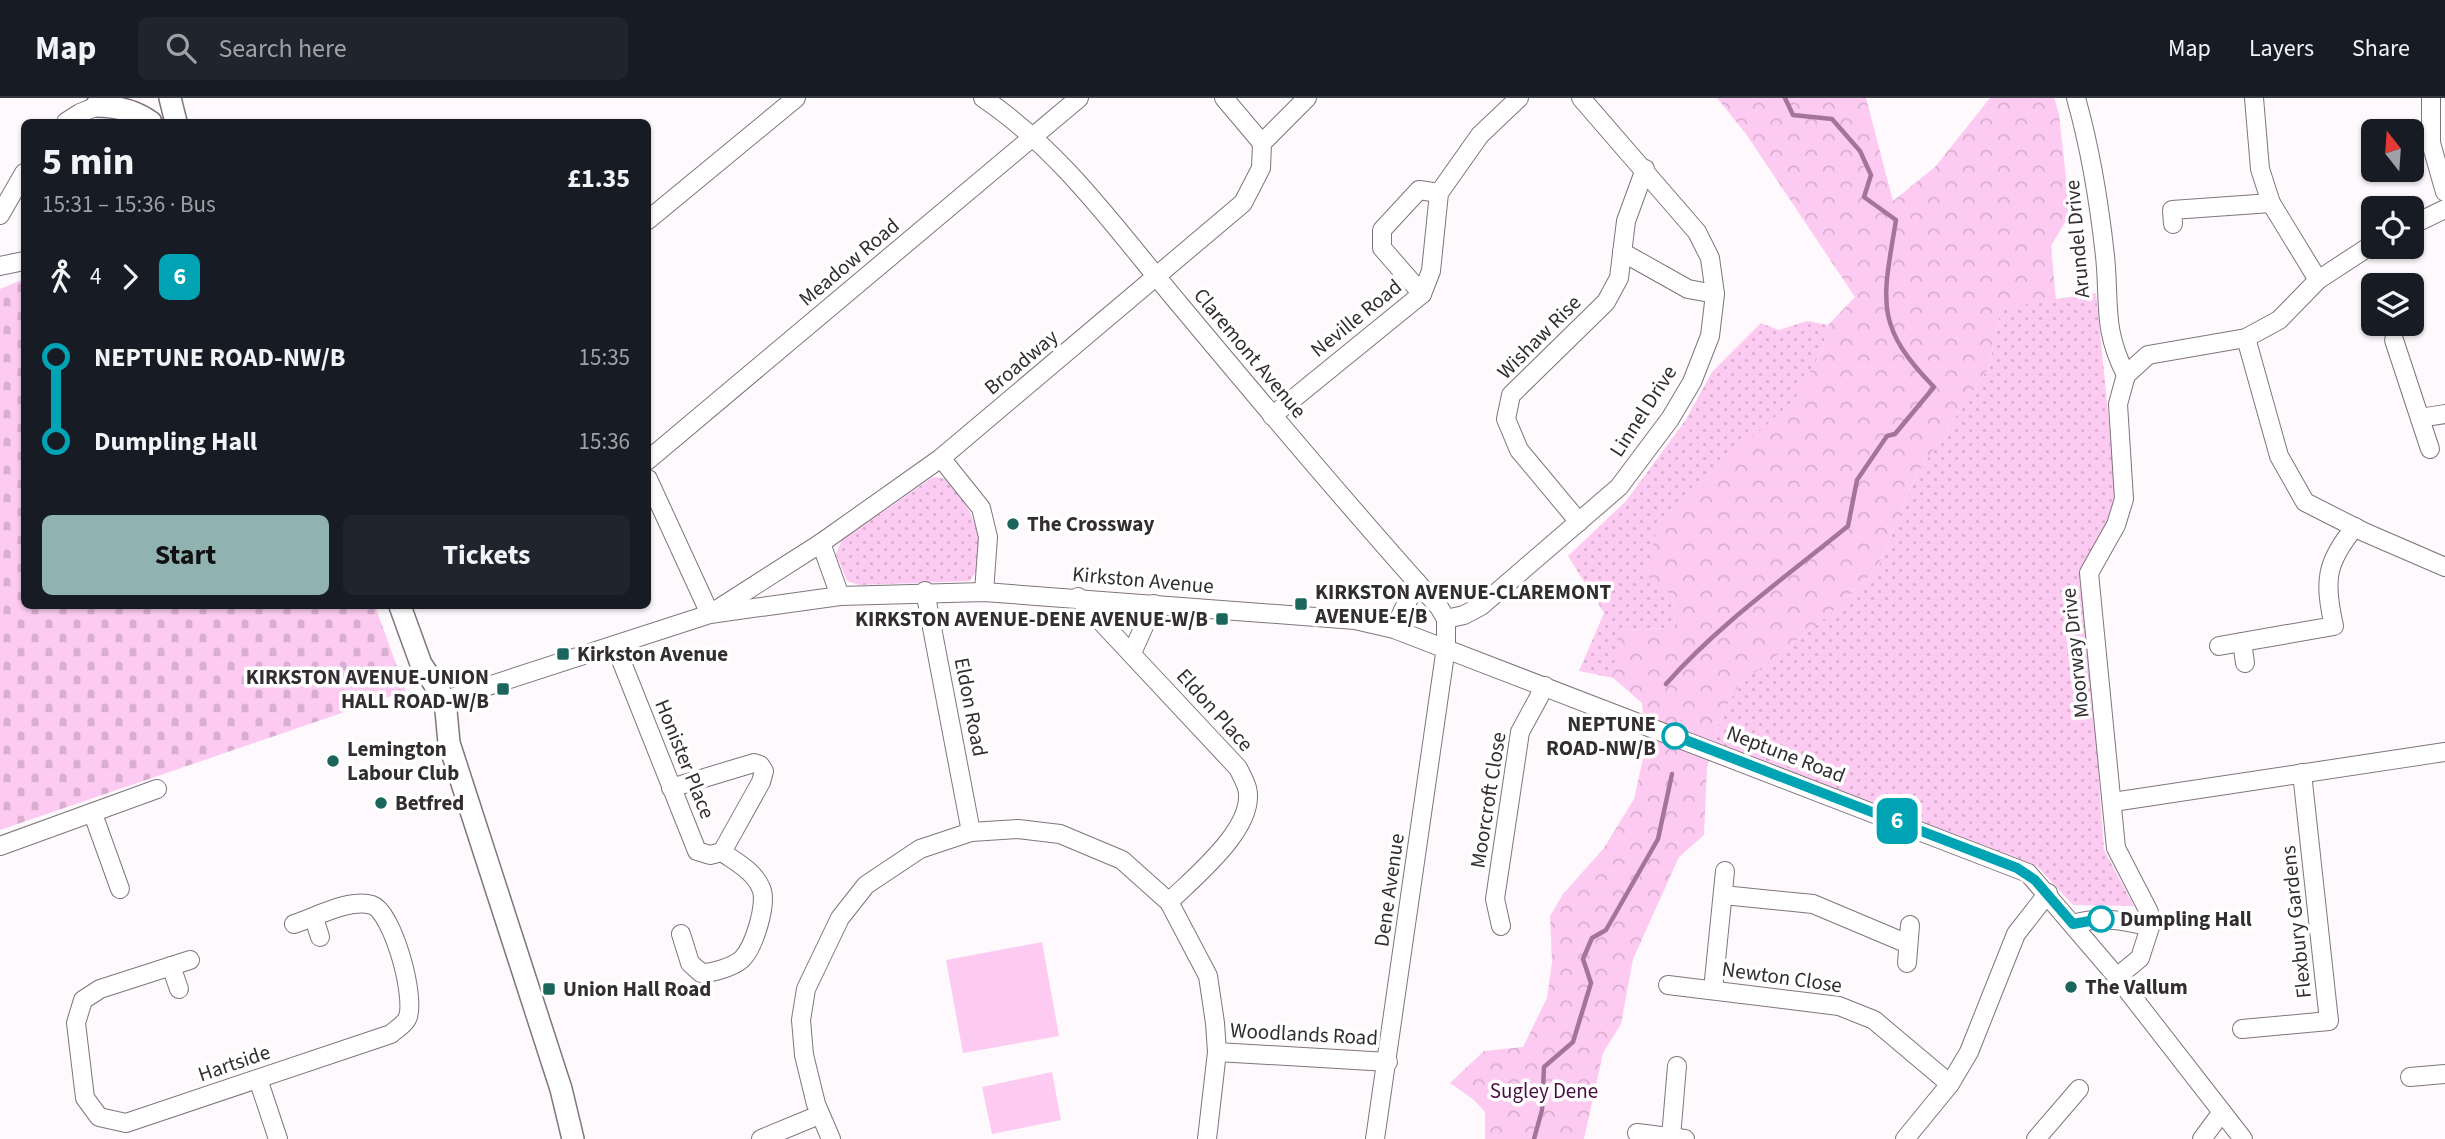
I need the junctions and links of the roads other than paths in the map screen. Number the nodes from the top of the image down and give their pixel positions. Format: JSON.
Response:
{"nodes":[{"id":1,"x":117,"y":98,"type":"edge"},
{"id":2,"x":170,"y":98,"type":"edge"},
{"id":3,"x":796,"y":98,"type":"edge"},
{"id":4,"x":983,"y":98,"type":"edge"},
{"id":5,"x":1079,"y":98,"type":"edge"},
{"id":6,"x":1224,"y":98,"type":"edge"},
{"id":7,"x":1307,"y":98,"type":"edge"},
{"id":8,"x":1519,"y":98,"type":"edge"},
{"id":9,"x":1581,"y":98,"type":"edge"},
{"id":10,"x":2076,"y":98,"type":"edge"},
{"id":11,"x":2254,"y":98,"type":"edge"},
{"id":12,"x":2431,"y":98,"type":"edge"},
{"id":13,"x":96,"y":106,"type":"junction"},
{"id":14,"x":72,"y":119,"type":"edge"},
{"id":15,"x":147,"y":119,"type":"edge"},
{"id":16,"x":175,"y":119,"type":"edge"},
{"id":17,"x":1033,"y":138,"type":"junction"},
{"id":18,"x":1262,"y":143,"type":"junction"},
{"id":19,"x":1645,"y":170,"type":"junction"},
{"id":20,"x":21,"y":178,"type":"edge"},
{"id":21,"x":2445,"y":192,"type":"edge"},
{"id":22,"x":1439,"y":193,"type":"junction"},
{"id":23,"x":2271,"y":203,"type":"junction"},
{"id":24,"x":2445,"y":209,"type":"edge"},
{"id":25,"x":0,"y":215,"type":"edge"},
{"id":26,"x":651,"y":217,"type":"edge"},
{"id":27,"x":2424,"y":219,"type":"edge"},
{"id":28,"x":2173,"y":224,"type":"dead end"},
{"id":29,"x":1622,"y":252,"type":"junction"},
{"id":30,"x":2361,"y":252,"type":"edge"},
{"id":31,"x":21,"y":262,"type":"edge"},
{"id":32,"x":0,"y":266,"type":"edge"},
{"id":33,"x":1156,"y":276,"type":"junction"},
{"id":34,"x":2318,"y":280,"type":"junction"},
{"id":35,"x":1422,"y":294,"type":"junction"},
{"id":36,"x":1715,"y":294,"type":"junction"},
{"id":37,"x":2246,"y":338,"type":"junction"},
{"id":38,"x":2394,"y":340,"type":"dead end"},
{"id":39,"x":2126,"y":375,"type":"junction"},
{"id":40,"x":2445,"y":414,"type":"edge"},
{"id":41,"x":1272,"y":416,"type":"junction"},
{"id":42,"x":2420,"y":418,"type":"junction"},
{"id":43,"x":2430,"y":449,"type":"dead end"},
{"id":44,"x":651,"y":457,"type":"edge"},
{"id":45,"x":941,"y":458,"type":"junction"},
{"id":46,"x":651,"y":486,"type":"edge"},
{"id":47,"x":1580,"y":522,"type":"junction"},
{"id":48,"x":2355,"y":527,"type":"junction"},
{"id":49,"x":821,"y":544,"type":"junction"},
{"id":50,"x":2445,"y":567,"type":"edge"},
{"id":51,"x":1417,"y":582,"type":"junction"},
{"id":52,"x":925,"y":591,"type":"junction"},
{"id":53,"x":985,"y":592,"type":"junction"},
{"id":54,"x":840,"y":596,"type":"junction"},
{"id":55,"x":1078,"y":597,"type":"junction"},
{"id":56,"x":1154,"y":604,"type":"junction"},
{"id":57,"x":401,"y":609,"type":"edge"},
{"id":58,"x":710,"y":614,"type":"junction"},
{"id":59,"x":1446,"y":619,"type":"junction"},
{"id":60,"x":1394,"y":629,"type":"junction"},
{"id":61,"x":2242,"y":642,"type":"junction"},
{"id":62,"x":615,"y":645,"type":"junction"},
{"id":63,"x":2219,"y":646,"type":"dead end"},
{"id":64,"x":1446,"y":647,"type":"junction"},
{"id":65,"x":1132,"y":653,"type":"junction"},
{"id":66,"x":1468,"y":656,"type":"joint"},
{"id":67,"x":2245,"y":663,"type":"dead end"},
{"id":68,"x":1545,"y":686,"type":"junction"},
{"id":69,"x":445,"y":700,"type":"junction"},
{"id":70,"x":2445,"y":752,"type":"edge"},
{"id":71,"x":2302,"y":774,"type":"junction"},
{"id":72,"x":671,"y":788,"type":"junction"},
{"id":73,"x":157,"y":789,"type":"dead end"},
{"id":74,"x":2113,"y":802,"type":"junction"},
{"id":75,"x":93,"y":814,"type":"junction"},
{"id":76,"x":971,"y":832,"type":"junction"},
{"id":77,"x":0,"y":846,"type":"edge"},
{"id":78,"x":722,"y":852,"type":"junction"},
{"id":79,"x":1725,"y":871,"type":"dead end"},
{"id":80,"x":120,"y":889,"type":"dead end"},
{"id":81,"x":2048,"y":893,"type":"junction"},
{"id":82,"x":1723,"y":895,"type":"junction"},
{"id":83,"x":1169,"y":902,"type":"junction"},
{"id":84,"x":314,"y":918,"type":"junction"},
{"id":85,"x":294,"y":924,"type":"dead end"},
{"id":86,"x":2073,"y":924,"type":"junction"},
{"id":87,"x":1910,"y":925,"type":"dead end"},
{"id":88,"x":1501,"y":926,"type":"dead end"},
{"id":89,"x":2150,"y":927,"type":"junction"},
{"id":90,"x":681,"y":934,"type":"dead end"},
{"id":91,"x":320,"y":937,"type":"dead end"},
{"id":92,"x":1908,"y":944,"type":"junction"},
{"id":93,"x":190,"y":960,"type":"dead end"},
{"id":94,"x":1907,"y":963,"type":"dead end"},
{"id":95,"x":171,"y":966,"type":"junction"},
{"id":96,"x":2117,"y":977,"type":"junction"},
{"id":97,"x":1668,"y":985,"type":"dead end"},
{"id":98,"x":179,"y":989,"type":"dead end"},
{"id":99,"x":1713,"y":990,"type":"junction"},
{"id":100,"x":2242,"y":1030,"type":"dead end"},
{"id":101,"x":1217,"y":1052,"type":"junction"},
{"id":102,"x":1388,"y":1062,"type":"junction"},
{"id":103,"x":1677,"y":1066,"type":"dead end"},
{"id":104,"x":2445,"y":1074,"type":"edge"},
{"id":105,"x":2410,"y":1077,"type":"dead end"},
{"id":106,"x":258,"y":1079,"type":"junction"},
{"id":107,"x":1950,"y":1084,"type":"junction"},
{"id":108,"x":2079,"y":1089,"type":"dead end"},
{"id":109,"x":2222,"y":1112,"type":"junction"},
{"id":110,"x":819,"y":1115,"type":"junction"},
{"id":111,"x":1637,"y":1133,"type":"dead end"},
{"id":112,"x":567,"y":1138,"type":"edge"},
{"id":113,"x":1678,"y":1138,"type":"edge"},
{"id":114,"x":278,"y":1139,"type":"edge"},
{"id":115,"x":761,"y":1139,"type":"edge"},
{"id":116,"x":831,"y":1139,"type":"edge"},
{"id":117,"x":1207,"y":1139,"type":"edge"},
{"id":118,"x":1375,"y":1139,"type":"edge"},
{"id":119,"x":1905,"y":1139,"type":"edge"},
{"id":120,"x":2036,"y":1139,"type":"edge"},
{"id":121,"x":2202,"y":1139,"type":"edge"},
{"id":122,"x":2243,"y":1139,"type":"edge"}],
"edges":[{"from":1,"to":13,"type":"street"},
{"from":2,"to":16,"type":"street"},
{"from":3,"to":26,"type":"street"},
{"from":4,"to":17,"type":"street","name":"Claremont Avenue"},
{"from":5,"to":17,"type":"street","name":"Meadow Road"},
{"from":6,"to":18,"type":"street"},
{"from":7,"to":18,"type":"street"},
{"from":8,"to":22,"type":"street","name":"Neville Road"},
{"from":9,"to":19,"type":"street","name":"Linnel Drive"},
{"from":10,"to":39,"type":"street","name":"Arundel Drive"},
{"from":11,"to":23,"type":"street"},
{"from":12,"to":21,"type":"street"},
{"from":13,"to":14,"type":"street"},
{"from":13,"to":15,"type":"street"},
{"from":17,"to":33,"type":"street","name":"Claremont Avenue"},
{"from":17,"to":44,"type":"street","name":"Meadow Road"},
{"from":18,"to":33,"type":"street","name":"Broadway"},
{"from":19,"to":29,"type":"street","name":"Wishaw Rise"},
{"from":19,"to":36,"type":"street","name":"Linnel Drive"},
{"from":20,"to":25,"type":"street"},
{"from":22,"to":35,"type":"street","name":"Neville Road"},
{"from":22,"to":35,"type":"street"},
{"from":23,"to":28,"type":"street"},
{"from":23,"to":34,"type":"street"},
{"from":24,"to":27,"type":"street"},
{"from":29,"to":36,"type":"street"},
{"from":29,"to":47,"type":"street","name":"Wishaw Rise"},
{"from":30,"to":34,"type":"street"},
{"from":31,"to":32,"type":"street"},
{"from":33,"to":41,"type":"street","name":"Claremont Avenue"},
{"from":33,"to":45,"type":"street","name":"Broadway"},
{"from":34,"to":37,"type":"street"},
{"from":35,"to":41,"type":"street","name":"Neville Road"},
{"from":36,"to":47,"type":"street","name":"Linnel Drive"},
{"from":37,"to":39,"type":"street"},
{"from":37,"to":48,"type":"street"},
{"from":38,"to":42,"type":"street"},
{"from":39,"to":74,"type":"street","name":"Moorway Drive"},
{"from":40,"to":42,"type":"street"},
{"from":41,"to":51,"type":"street","name":"Claremont Avenue"},
{"from":42,"to":43,"type":"street"},
{"from":45,"to":49,"type":"street","name":"Broadway"},
{"from":45,"to":53,"type":"street"},
{"from":46,"to":58,"type":"street"},
{"from":47,"to":59,"type":"street","name":"Linnel Drive"},
{"from":48,"to":50,"type":"street"},
{"from":48,"to":61,"type":"street"},
{"from":49,"to":54,"type":"street"},
{"from":49,"to":58,"type":"street","name":"Broadway"},
{"from":51,"to":59,"type":"street","name":"Claremont Avenue"},
{"from":51,"to":60,"type":"street"},
{"from":52,"to":53,"type":"street","name":"Kirkston Avenue"},
{"from":52,"to":54,"type":"street","name":"Kirkston Avenue"},
{"from":52,"to":76,"type":"street","name":"Eldon Road"},
{"from":53,"to":55,"type":"street","name":"Kirkston Avenue"},
{"from":54,"to":58,"type":"street","name":"Kirkston Avenue"},
{"from":55,"to":56,"type":"street","name":"Kirkston Avenue"},
{"from":55,"to":65,"type":"street","name":"Eldon Place"},
{"from":56,"to":60,"type":"street","name":"Kirkston Avenue"},
{"from":56,"to":65,"type":"street"},
{"from":57,"to":69,"type":"street"},
{"from":58,"to":62,"type":"street","name":"Kirkston Avenue"},
{"from":59,"to":64,"type":"street","name":"Dene Avenue"},
{"from":60,"to":64,"type":"street","name":"Kirkston Avenue"},
{"from":61,"to":63,"type":"street"},
{"from":61,"to":67,"type":"street"},
{"from":62,"to":69,"type":"street","name":"Kirkston Avenue"},
{"from":62,"to":72,"type":"street","name":"Honister Place"},
{"from":64,"to":66,"type":"street","name":"Kirkston Avenue"},
{"from":64,"to":102,"type":"street","name":"Dene Avenue"},
{"from":65,"to":83,"type":"street","name":"Eldon Place"},
{"from":66,"to":68,"type":"street","name":"Neptune Road"},
{"from":68,"to":81,"type":"street","name":"Neptune Road"},
{"from":68,"to":88,"type":"street","name":"Moorcroft Close"},
{"from":69,"to":112,"type":"street"},
{"from":70,"to":71,"type":"street"},
{"from":71,"to":74,"type":"street"},
{"from":71,"to":100,"type":"street","name":"Flexbury Gardens"},
{"from":72,"to":78,"type":"street","name":"Honister Place"},
{"from":72,"to":78,"type":"street"},
{"from":73,"to":75,"type":"street"},
{"from":74,"to":89,"type":"street","name":"Moorway Drive"},
{"from":75,"to":77,"type":"street"},
{"from":75,"to":80,"type":"street"},
{"from":76,"to":83,"type":"street"},
{"from":76,"to":110,"type":"street"},
{"from":78,"to":90,"type":"street"},
{"from":79,"to":82,"type":"street"},
{"from":81,"to":86,"type":"street","name":"Neptune Road"},
{"from":81,"to":107,"type":"street"},
{"from":82,"to":92,"type":"street"},
{"from":82,"to":99,"type":"street"},
{"from":83,"to":101,"type":"street"},
{"from":84,"to":85,"type":"street","name":"Hartside"},
{"from":84,"to":91,"type":"street"},
{"from":84,"to":106,"type":"street","name":"Hartside"},
{"from":86,"to":89,"type":"street"},
{"from":86,"to":96,"type":"street","name":"Neptune Road"},
{"from":87,"to":92,"type":"street"},
{"from":89,"to":96,"type":"street"},
{"from":92,"to":94,"type":"street"},
{"from":93,"to":95,"type":"street","name":"Hartside"},
{"from":95,"to":98,"type":"street"},
{"from":95,"to":106,"type":"street","name":"Hartside"},
{"from":96,"to":109,"type":"street","name":"Neptune Road"},
{"from":97,"to":99,"type":"street","name":"Newton Close"},
{"from":99,"to":107,"type":"street","name":"Newton Close"},
{"from":101,"to":102,"type":"street","name":"Woodlands Road"},
{"from":101,"to":117,"type":"street"},
{"from":102,"to":118,"type":"street","name":"Dene Avenue"},
{"from":103,"to":113,"type":"street"},
{"from":104,"to":105,"type":"street"},
{"from":106,"to":114,"type":"street"},
{"from":107,"to":119,"type":"street"},
{"from":108,"to":120,"type":"street"},
{"from":109,"to":121,"type":"street"},
{"from":109,"to":122,"type":"street","name":"Neptune Road"},
{"from":110,"to":115,"type":"street"},
{"from":110,"to":116,"type":"street"},
{"from":111,"to":113,"type":"street"}]}
